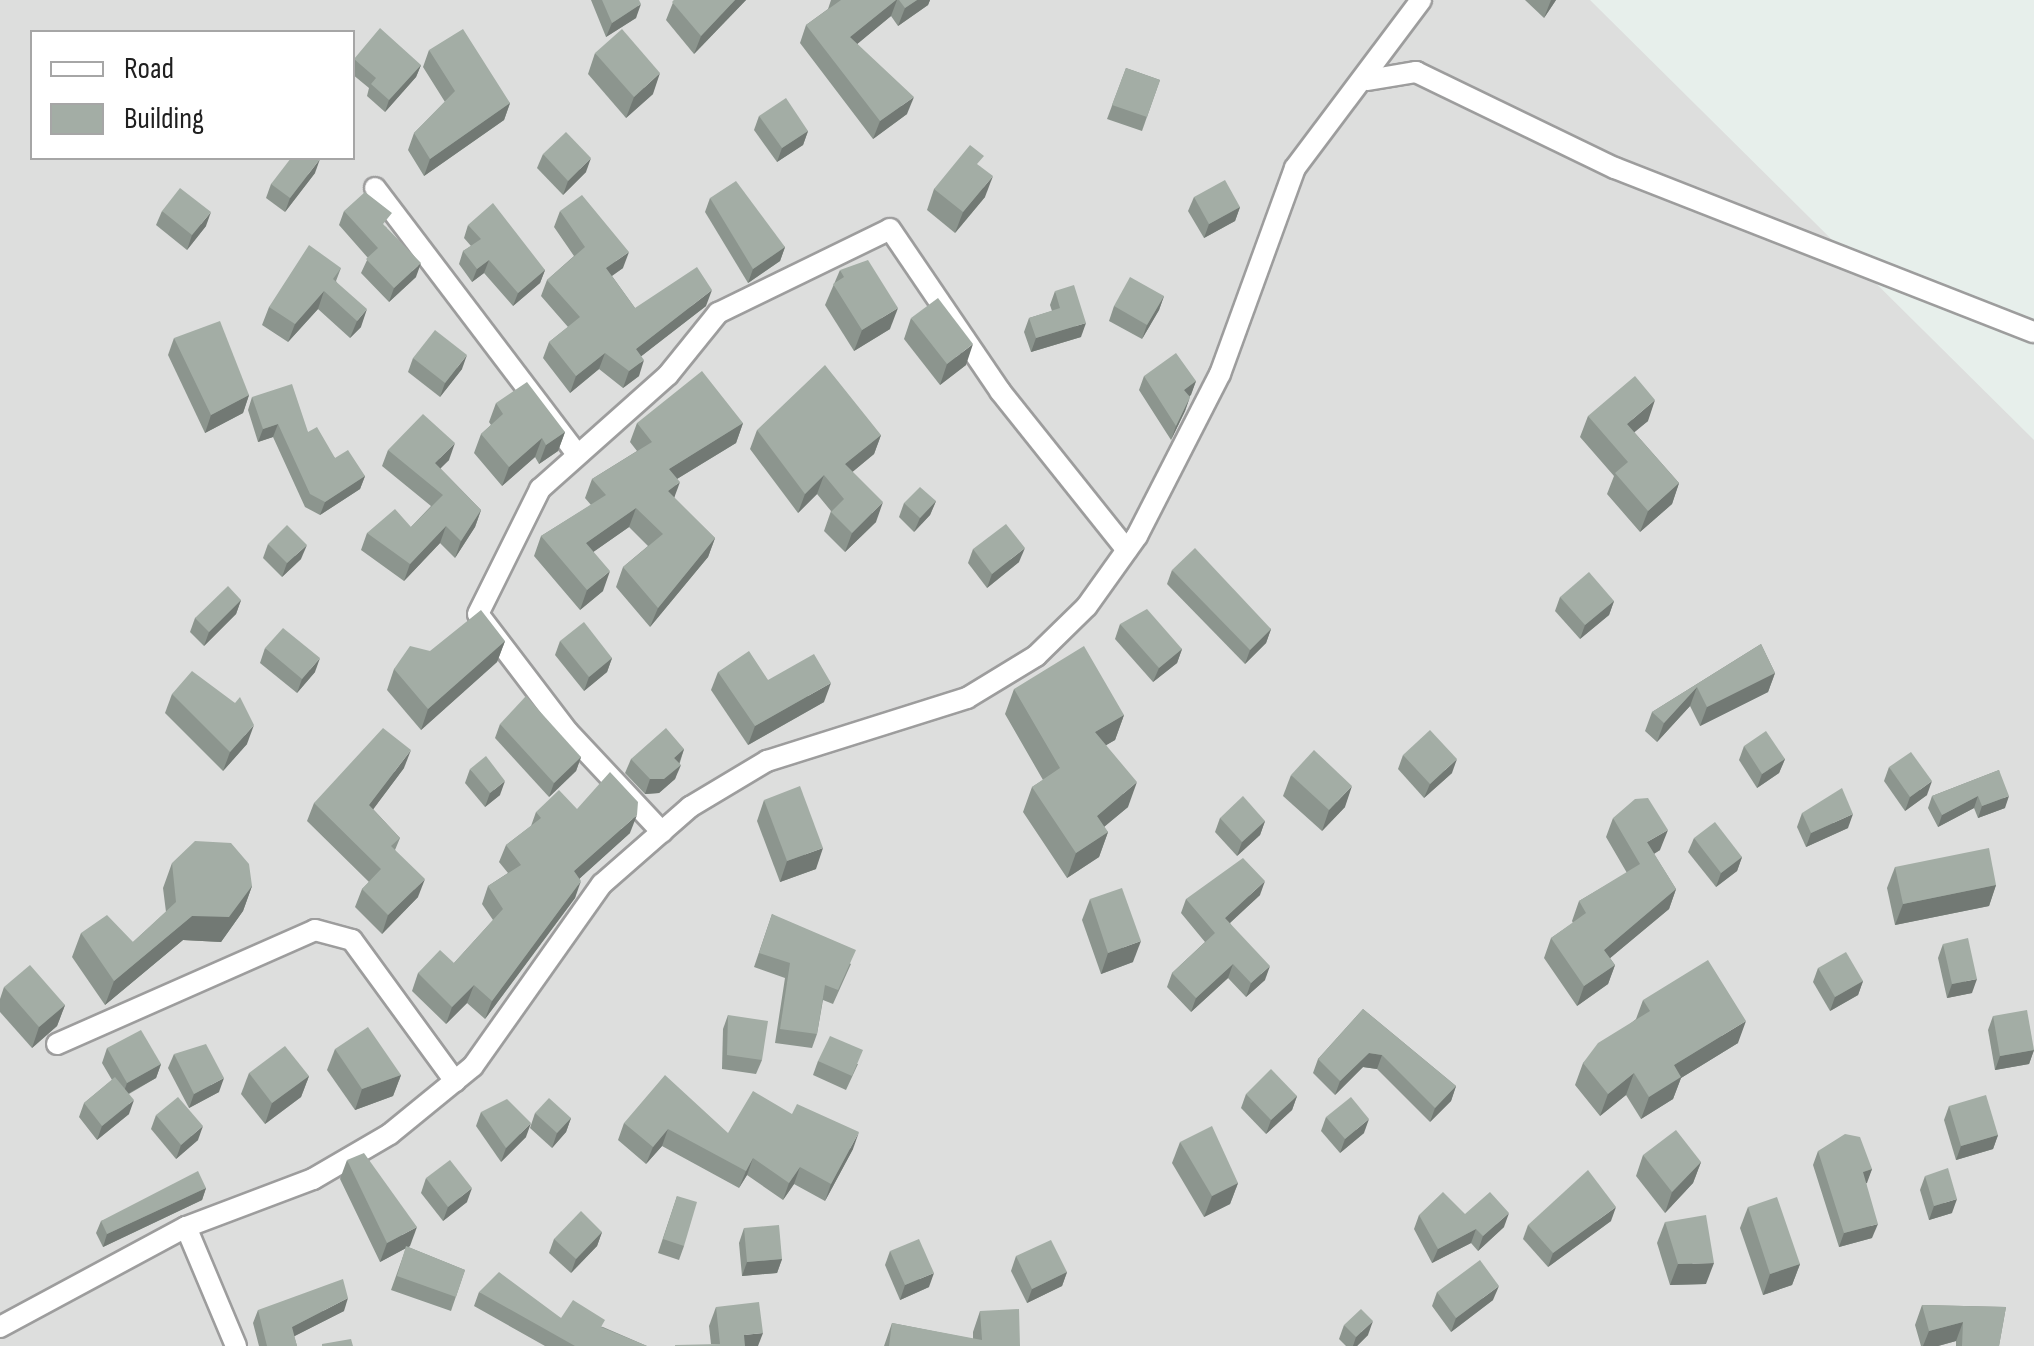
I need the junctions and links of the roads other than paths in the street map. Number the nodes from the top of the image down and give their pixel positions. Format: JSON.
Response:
{"nodes":[{"id":1,"x":1422,"y":0,"type":"edge"},
{"id":2,"x":1368,"y":80,"type":"junction"},
{"id":3,"x":375,"y":188,"type":"dead end"},
{"id":4,"x":2034,"y":332,"type":"edge"},
{"id":5,"x":574,"y":450,"type":"junction"},
{"id":6,"x":1126,"y":550,"type":"junction"},
{"id":7,"x":662,"y":832,"type":"junction"},
{"id":8,"x":57,"y":1044,"type":"dead end"},
{"id":9,"x":454,"y":1081,"type":"junction"},
{"id":10,"x":186,"y":1227,"type":"junction"},
{"id":11,"x":0,"y":1327,"type":"edge"},
{"id":12,"x":236,"y":1346,"type":"edge"}],
"edges":[{"from":1,"to":2,"type":"street"},
{"from":2,"to":4,"type":"street"},
{"from":2,"to":6,"type":"street"},
{"from":3,"to":5,"type":"street"},
{"from":5,"to":6,"type":"street"},
{"from":5,"to":7,"type":"street"},
{"from":6,"to":7,"type":"street"},
{"from":7,"to":9,"type":"street"},
{"from":8,"to":9,"type":"street"},
{"from":9,"to":10,"type":"street"},
{"from":10,"to":11,"type":"street"},
{"from":10,"to":12,"type":"street"}]}
